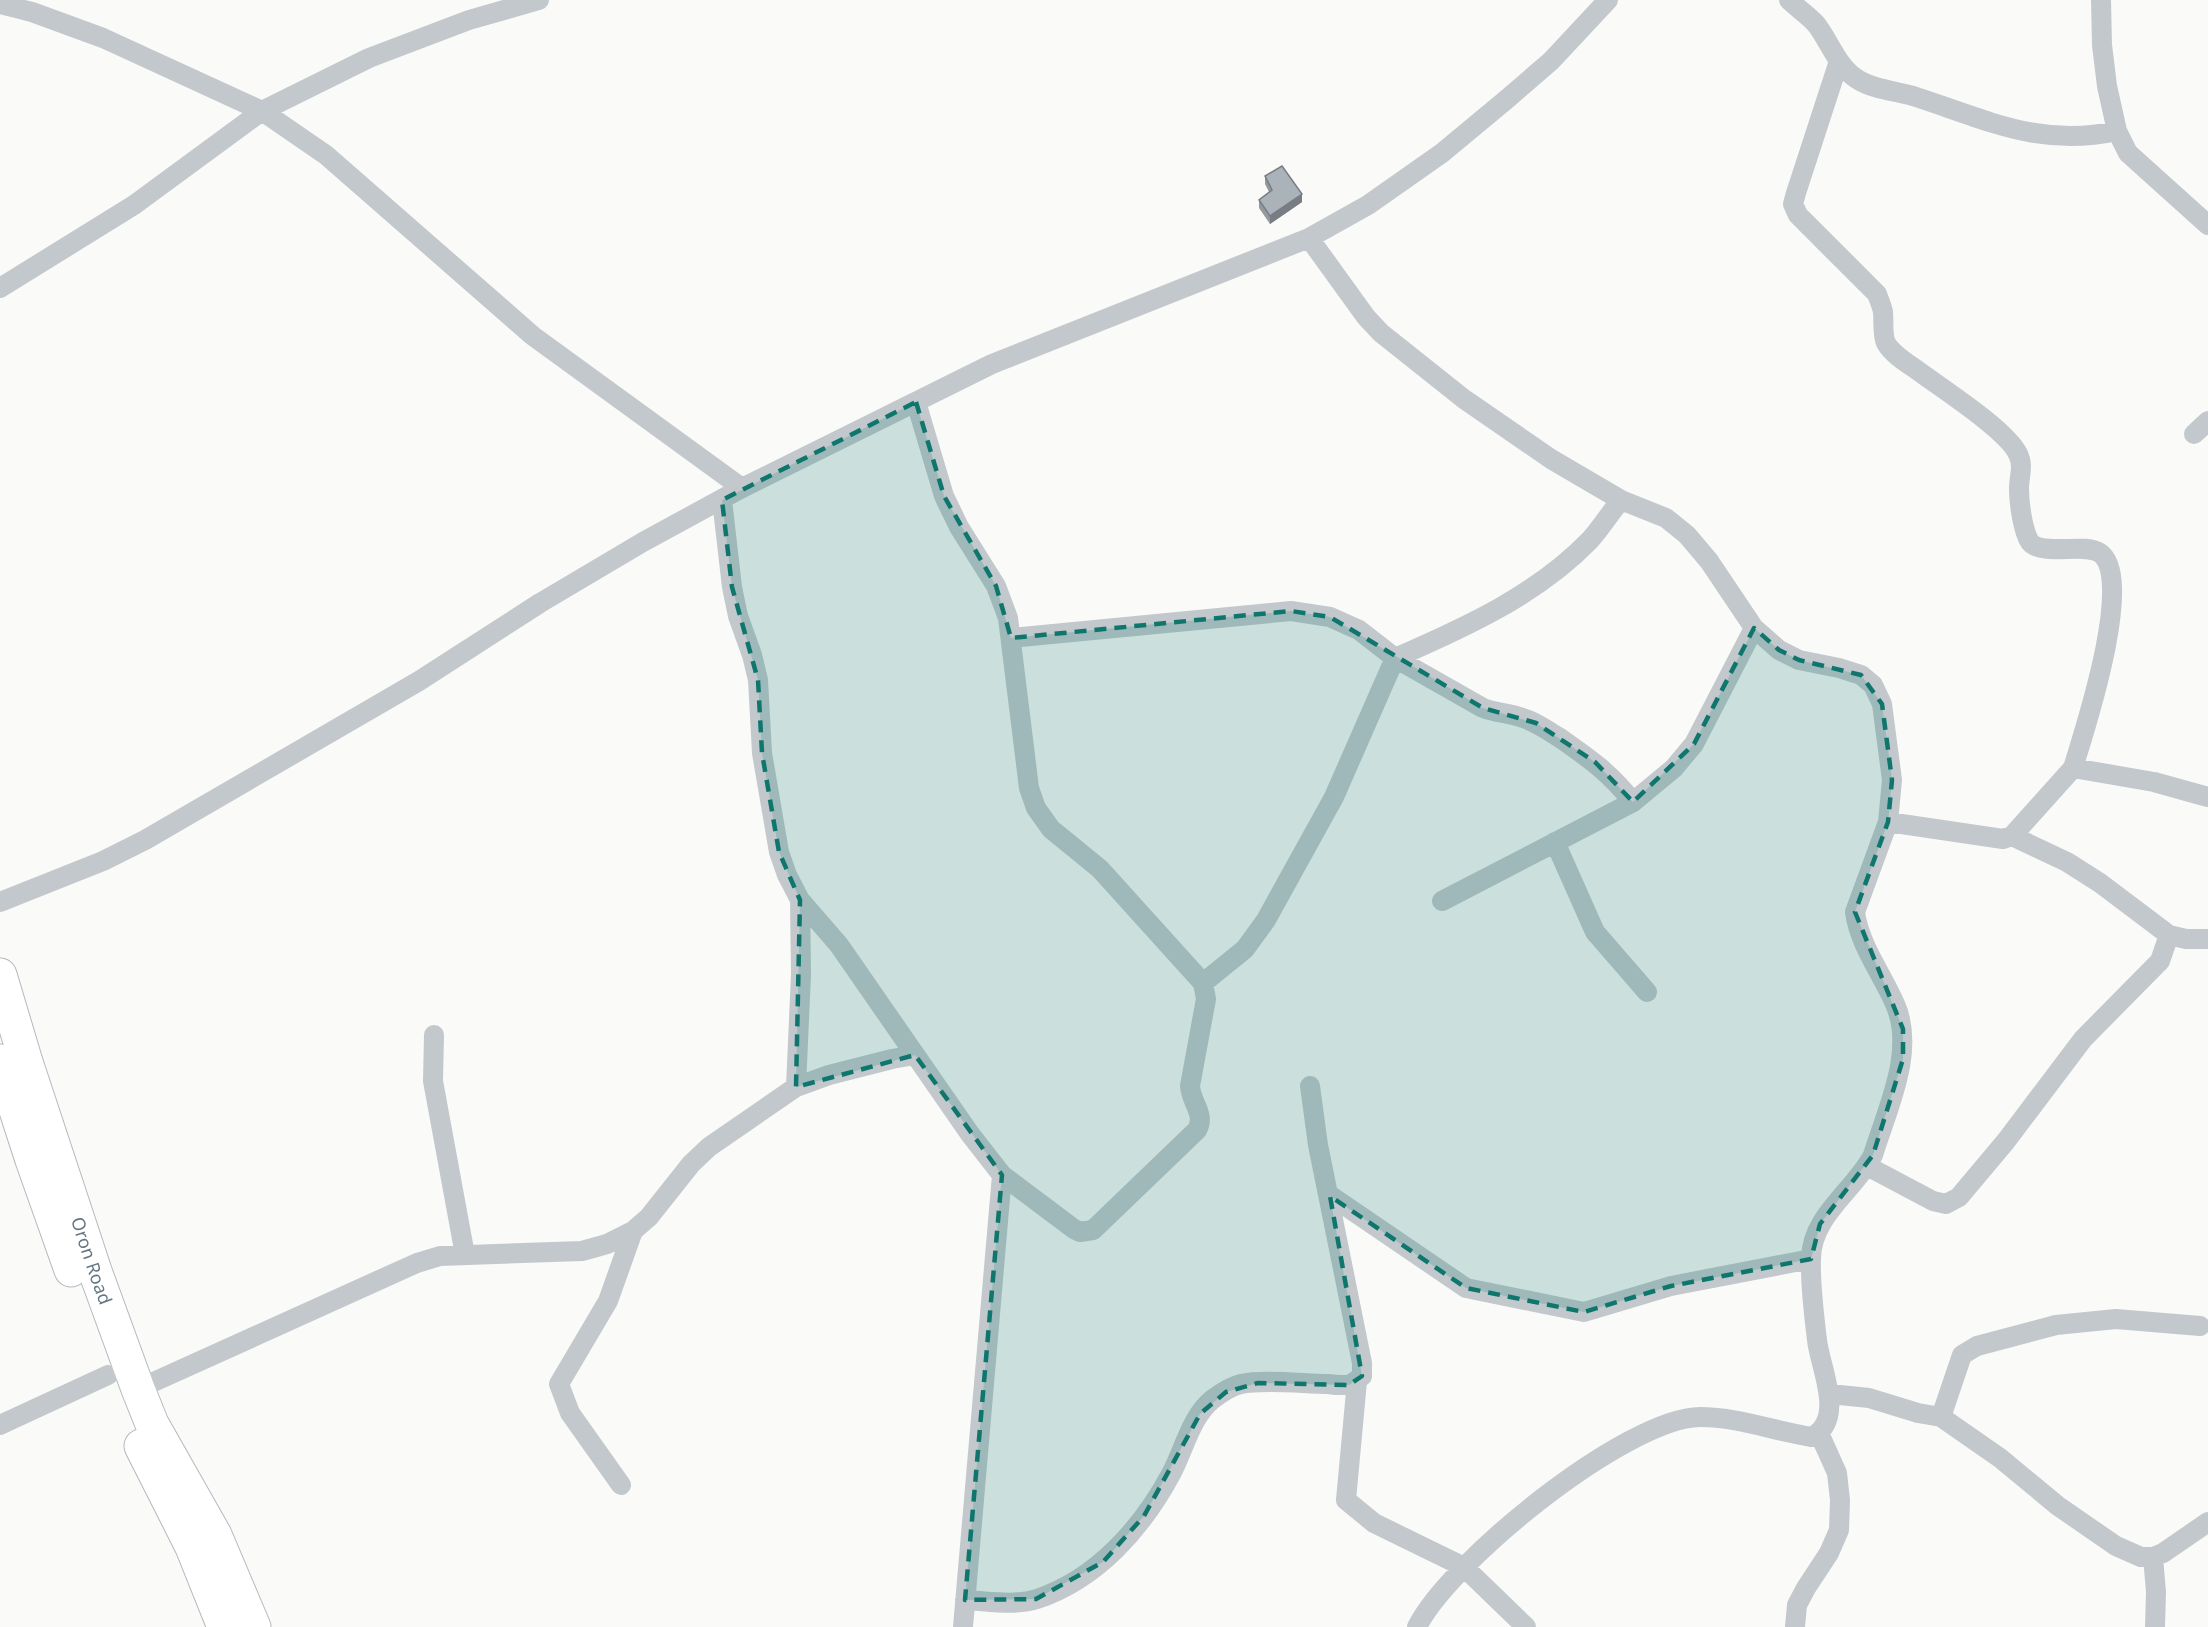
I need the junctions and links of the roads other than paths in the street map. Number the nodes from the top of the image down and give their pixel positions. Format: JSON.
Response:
{"nodes":[{"id":1,"x":539,"y":0,"type":"edge"},
{"id":2,"x":1608,"y":0,"type":"edge"},
{"id":3,"x":1789,"y":0,"type":"edge"},
{"id":4,"x":2102,"y":0,"type":"edge"},
{"id":5,"x":0,"y":3,"type":"edge"},
{"id":6,"x":34,"y":6,"type":"edge"},
{"id":7,"x":1839,"y":61,"type":"junction"},
{"id":8,"x":262,"y":111,"type":"junction"},
{"id":9,"x":2117,"y":131,"type":"junction"},
{"id":10,"x":2208,"y":225,"type":"edge"},
{"id":11,"x":1309,"y":238,"type":"junction"},
{"id":12,"x":0,"y":288,"type":"edge"},
{"id":13,"x":916,"y":402,"type":"junction"},
{"id":14,"x":742,"y":488,"type":"junction"},
{"id":15,"x":1621,"y":500,"type":"junction"},
{"id":16,"x":722,"y":501,"type":"junction"},
{"id":17,"x":1754,"y":628,"type":"junction"},
{"id":18,"x":1011,"y":638,"type":"junction"},
{"id":19,"x":1395,"y":658,"type":"junction"},
{"id":20,"x":2073,"y":768,"type":"junction"},
{"id":21,"x":2208,"y":797,"type":"edge"},
{"id":22,"x":1633,"y":802,"type":"junction"},
{"id":23,"x":1888,"y":822,"type":"junction"},
{"id":24,"x":2012,"y":836,"type":"junction"},
{"id":25,"x":1555,"y":842,"type":"junction"},
{"id":26,"x":800,"y":900,"type":"junction"},
{"id":27,"x":1442,"y":900,"type":"dead end"},
{"id":28,"x":0,"y":902,"type":"edge"},
{"id":29,"x":2169,"y":935,"type":"junction"},
{"id":30,"x":2208,"y":939,"type":"edge"},
{"id":31,"x":0,"y":975,"type":"edge"},
{"id":32,"x":1203,"y":982,"type":"junction"},
{"id":33,"x":1647,"y":992,"type":"dead end"},
{"id":34,"x":434,"y":1035,"type":"dead end"},
{"id":35,"x":915,"y":1055,"type":"junction"},
{"id":36,"x":0,"y":1060,"type":"edge"},
{"id":37,"x":1310,"y":1086,"type":"dead end"},
{"id":38,"x":795,"y":1087,"type":"junction"},
{"id":39,"x":1867,"y":1166,"type":"junction"},
{"id":40,"x":1002,"y":1175,"type":"junction"},
{"id":41,"x":1328,"y":1194,"type":"junction"},
{"id":42,"x":633,"y":1231,"type":"junction"},
{"id":43,"x":465,"y":1255,"type":"junction"},
{"id":44,"x":1811,"y":1259,"type":"junction"},
{"id":45,"x":2200,"y":1326,"type":"dead end"},
{"id":46,"x":108,"y":1375,"type":"junction"},
{"id":47,"x":1357,"y":1381,"type":"junction"},
{"id":48,"x":138,"y":1389,"type":"junction"},
{"id":49,"x":1830,"y":1394,"type":"junction"},
{"id":50,"x":1941,"y":1417,"type":"junction"},
{"id":51,"x":0,"y":1425,"type":"edge"},
{"id":52,"x":1819,"y":1433,"type":"junction"},
{"id":53,"x":621,"y":1485,"type":"dead end"},
{"id":54,"x":2208,"y":1522,"type":"edge"},
{"id":55,"x":2153,"y":1557,"type":"junction"},
{"id":56,"x":1464,"y":1567,"type":"junction"},
{"id":57,"x":964,"y":1600,"type":"junction"},
{"id":58,"x":224,"y":1627,"type":"edge"},
{"id":59,"x":254,"y":1627,"type":"edge"},
{"id":60,"x":963,"y":1627,"type":"edge"},
{"id":61,"x":1417,"y":1627,"type":"edge"},
{"id":62,"x":1526,"y":1627,"type":"edge"},
{"id":63,"x":1795,"y":1627,"type":"edge"},
{"id":64,"x":2155,"y":1627,"type":"edge"}],
"edges":[{"from":1,"to":8,"type":"street"},
{"from":2,"to":11,"type":"street"},
{"from":3,"to":7,"type":"street"},
{"from":4,"to":9,"type":"street"},
{"from":5,"to":6,"type":"street"},
{"from":6,"to":8,"type":"street"},
{"from":7,"to":9,"type":"street"},
{"from":7,"to":20,"type":"street"},
{"from":8,"to":12,"type":"street"},
{"from":8,"to":14,"type":"street"},
{"from":9,"to":10,"type":"street"},
{"from":11,"to":13,"type":"street"},
{"from":11,"to":15,"type":"street"},
{"from":13,"to":14,"type":"street"},
{"from":13,"to":18,"type":"street"},
{"from":14,"to":16,"type":"street"},
{"from":15,"to":17,"type":"street"},
{"from":15,"to":19,"type":"street"},
{"from":16,"to":26,"type":"street"},
{"from":16,"to":28,"type":"street"},
{"from":17,"to":22,"type":"street"},
{"from":17,"to":23,"type":"street"},
{"from":18,"to":19,"type":"street"},
{"from":18,"to":32,"type":"street"},
{"from":19,"to":22,"type":"street"},
{"from":19,"to":32,"type":"street"},
{"from":20,"to":21,"type":"street"},
{"from":20,"to":24,"type":"street"},
{"from":22,"to":25,"type":"street"},
{"from":23,"to":24,"type":"street"},
{"from":23,"to":39,"type":"street"},
{"from":24,"to":29,"type":"street"},
{"from":25,"to":27,"type":"street"},
{"from":25,"to":33,"type":"street"},
{"from":26,"to":35,"type":"street"},
{"from":26,"to":38,"type":"street"},
{"from":29,"to":30,"type":"street"},
{"from":29,"to":39,"type":"street"},
{"from":31,"to":48,"type":"highway","name":"Oron Road"},
{"from":32,"to":40,"type":"street"},
{"from":34,"to":43,"type":"street"},
{"from":35,"to":38,"type":"street"},
{"from":35,"to":40,"type":"street"},
{"from":36,"to":46,"type":"highway"},
{"from":37,"to":41,"type":"street"},
{"from":38,"to":42,"type":"street"},
{"from":39,"to":44,"type":"street"},
{"from":40,"to":57,"type":"street"},
{"from":41,"to":44,"type":"street"},
{"from":41,"to":47,"type":"street"},
{"from":42,"to":43,"type":"street"},
{"from":42,"to":53,"type":"street"},
{"from":43,"to":48,"type":"street"},
{"from":44,"to":49,"type":"street"},
{"from":45,"to":50,"type":"street"},
{"from":46,"to":51,"type":"street"},
{"from":46,"to":58,"type":"highway"},
{"from":47,"to":56,"type":"street"},
{"from":47,"to":57,"type":"street"},
{"from":48,"to":59,"type":"highway","name":"Oron Road"},
{"from":49,"to":50,"type":"street"},
{"from":49,"to":52,"type":"street"},
{"from":50,"to":55,"type":"street"},
{"from":52,"to":56,"type":"street"},
{"from":52,"to":63,"type":"street"},
{"from":54,"to":55,"type":"street"},
{"from":55,"to":64,"type":"street"},
{"from":56,"to":61,"type":"street"},
{"from":56,"to":62,"type":"street"},
{"from":57,"to":60,"type":"street"}]}
